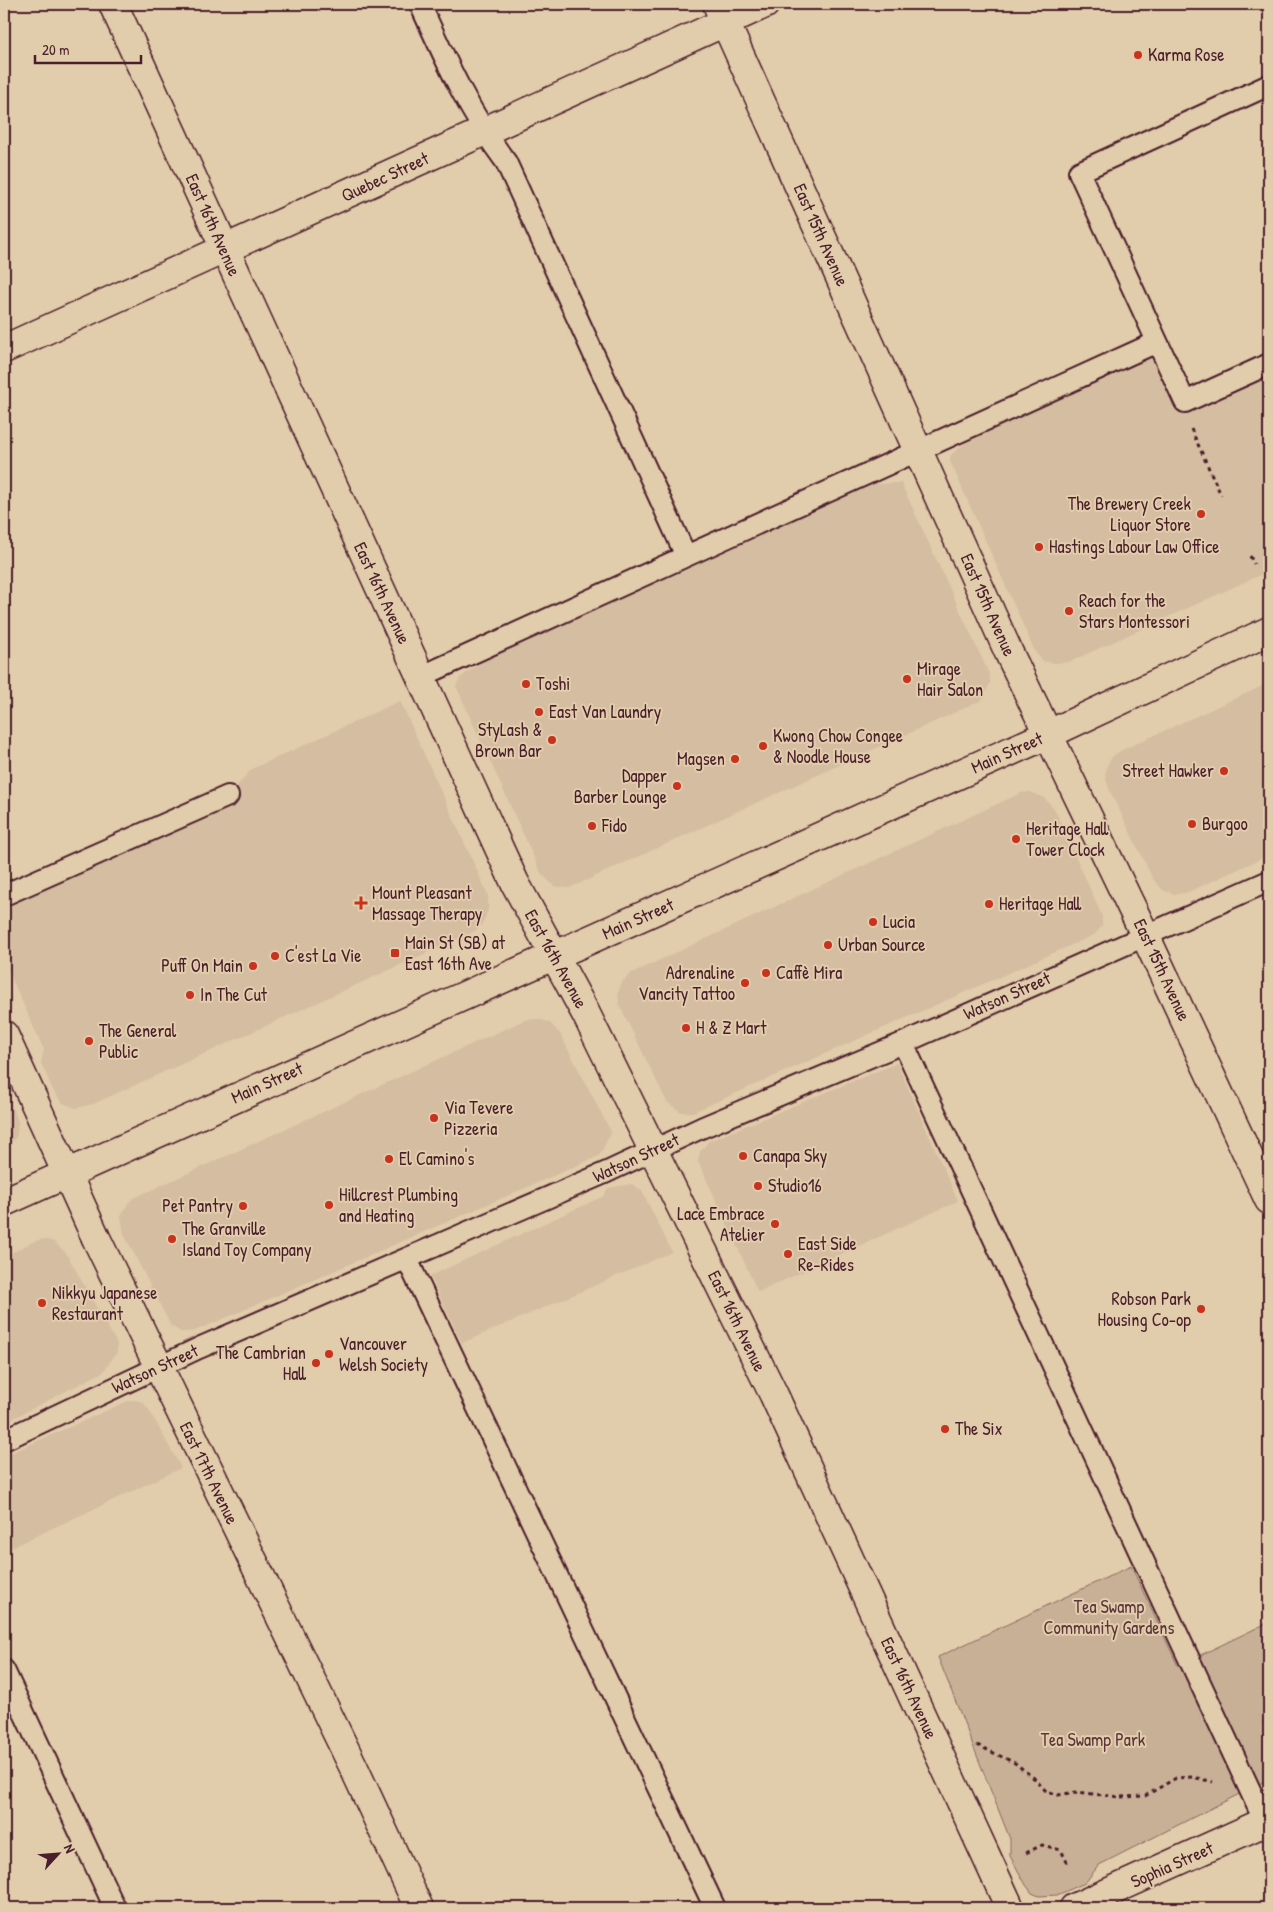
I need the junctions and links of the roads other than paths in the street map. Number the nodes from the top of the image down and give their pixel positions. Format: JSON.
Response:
{"nodes":[{"id":1,"x":112,"y":4,"type":"edge"},
{"id":2,"x":420,"y":4,"type":"edge"},
{"id":3,"x":766,"y":4,"type":"edge"},
{"id":4,"x":721,"y":13,"type":"edge"},
{"id":5,"x":1269,"y":85,"type":"edge"},
{"id":6,"x":483,"y":132,"type":"junction"},
{"id":7,"x":225,"y":249,"type":"junction"},
{"id":8,"x":1157,"y":342,"type":"junction"},
{"id":9,"x":4,"y":348,"type":"edge"},
{"id":10,"x":1269,"y":364,"type":"edge"},
{"id":11,"x":918,"y":451,"type":"junction"},
{"id":12,"x":686,"y":556,"type":"junction"},
{"id":13,"x":1269,"y":631,"type":"edge"},
{"id":14,"x":420,"y":677,"type":"junction"},
{"id":15,"x":1049,"y":734,"type":"junction"},
{"id":16,"x":228,"y":796,"type":"dead end"},
{"id":17,"x":1269,"y":880,"type":"edge"},
{"id":18,"x":4,"y":896,"type":"edge"},
{"id":19,"x":1145,"y":935,"type":"junction"},
{"id":20,"x":554,"y":957,"type":"junction"},
{"id":21,"x":4,"y":1036,"type":"edge"},
{"id":22,"x":903,"y":1042,"type":"junction"},
{"id":23,"x":654,"y":1150,"type":"junction"},
{"id":24,"x":67,"y":1173,"type":"junction"},
{"id":25,"x":1269,"y":1200,"type":"edge"},
{"id":26,"x":4,"y":1202,"type":"edge"},
{"id":27,"x":407,"y":1259,"type":"junction"},
{"id":28,"x":158,"y":1368,"type":"junction"},
{"id":29,"x":4,"y":1440,"type":"edge"},
{"id":30,"x":4,"y":1670,"type":"edge"},
{"id":31,"x":1268,"y":1824,"type":"edge"},
{"id":32,"x":115,"y":1908,"type":"edge"},
{"id":33,"x":419,"y":1908,"type":"edge"},
{"id":34,"x":715,"y":1908,"type":"edge"},
{"id":35,"x":1010,"y":1908,"type":"edge"},
{"id":36,"x":1074,"y":1908,"type":"edge"}],
"edges":[{"from":1,"to":7,"type":"street","name":"East 16th Avenue"},
{"from":2,"to":6,"type":"lane"},
{"from":3,"to":4,"type":"street","name":"Quebec Street"},
{"from":4,"to":6,"type":"street","name":"Quebec Street"},
{"from":4,"to":11,"type":"street","name":"East 15th Avenue"},
{"from":5,"to":8,"type":"lane"},
{"from":6,"to":7,"type":"street","name":"Quebec Street"},
{"from":6,"to":12,"type":"lane"},
{"from":7,"to":9,"type":"street","name":"Quebec Street"},
{"from":7,"to":14,"type":"street","name":"East 16th Avenue"},
{"from":8,"to":10,"type":"lane"},
{"from":8,"to":11,"type":"lane"},
{"from":11,"to":12,"type":"lane"},
{"from":11,"to":15,"type":"street","name":"East 15th Avenue"},
{"from":12,"to":14,"type":"lane"},
{"from":13,"to":15,"type":"street","name":"Main Street"},
{"from":14,"to":20,"type":"street","name":"East 16th Avenue"},
{"from":15,"to":19,"type":"street","name":"East 15th Avenue"},
{"from":15,"to":20,"type":"street","name":"Main Street"},
{"from":16,"to":18,"type":"lane"},
{"from":17,"to":19,"type":"lane","name":"Watson Street"},
{"from":19,"to":22,"type":"lane","name":"Watson Street"},
{"from":19,"to":25,"type":"street","name":"East 15th Avenue"},
{"from":20,"to":23,"type":"street","name":"East 16th Avenue"},
{"from":20,"to":24,"type":"street","name":"Main Street"},
{"from":21,"to":24,"type":"street","name":"East 17th Avenue"},
{"from":22,"to":23,"type":"lane","name":"Watson Street"},
{"from":22,"to":31,"type":"lane"},
{"from":23,"to":27,"type":"lane","name":"Watson Street"},
{"from":23,"to":35,"type":"street","name":"East 16th Avenue"},
{"from":24,"to":26,"type":"street","name":"Main Street"},
{"from":24,"to":28,"type":"street","name":"East 17th Avenue"},
{"from":27,"to":28,"type":"lane","name":"Watson Street"},
{"from":27,"to":34,"type":"lane"},
{"from":28,"to":29,"type":"lane","name":"Watson Street"},
{"from":28,"to":33,"type":"street","name":"East 17th Avenue"},
{"from":30,"to":32,"type":"lane"},
{"from":31,"to":36,"type":"street","name":"Sophia Street"}]}
